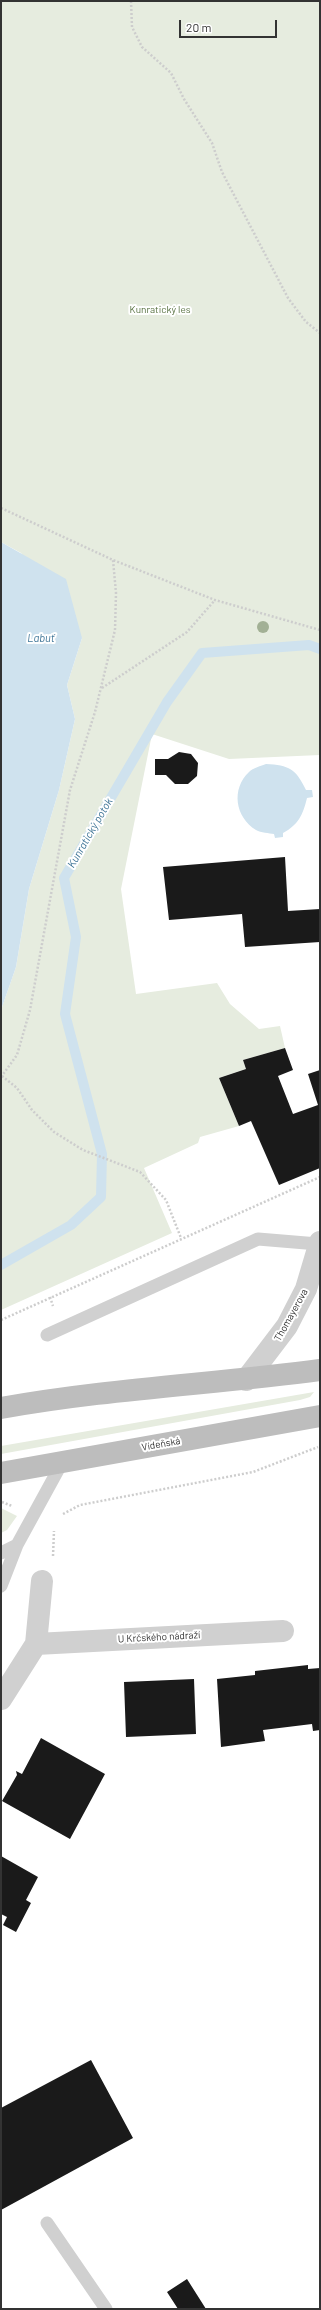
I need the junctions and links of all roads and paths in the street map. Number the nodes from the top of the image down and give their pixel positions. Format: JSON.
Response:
{"nodes":[{"id":1,"x":131,"y":1,"type":"edge"},
{"id":2,"x":320,"y":333,"type":"edge"},
{"id":3,"x":1,"y":508,"type":"edge"},
{"id":4,"x":113,"y":560,"type":"junction"},
{"id":5,"x":215,"y":600,"type":"junction"},
{"id":6,"x":320,"y":630,"type":"edge"},
{"id":7,"x":102,"y":688,"type":"junction"},
{"id":8,"x":1,"y":1077,"type":"edge"},
{"id":9,"x":320,"y":1177,"type":"edge"},
{"id":10,"x":181,"y":1238,"type":"junction"},
{"id":11,"x":319,"y":1243,"type":"edge"},
{"id":12,"x":1,"y":1320,"type":"edge"},
{"id":13,"x":47,"y":1335,"type":"dead end"},
{"id":14,"x":320,"y":1370,"type":"edge"},
{"id":15,"x":246,"y":1380,"type":"junction"},
{"id":16,"x":1,"y":1408,"type":"edge"},
{"id":17,"x":320,"y":1416,"type":"edge"},
{"id":18,"x":320,"y":1446,"type":"edge"},
{"id":19,"x":64,"y":1461,"type":"junction"},
{"id":20,"x":1,"y":1473,"type":"edge"},
{"id":21,"x":60,"y":1516,"type":"dead end"},
{"id":22,"x":54,"y":1529,"type":"dead end"},
{"id":23,"x":17,"y":1545,"type":"junction"},
{"id":24,"x":1,"y":1553,"type":"edge"},
{"id":25,"x":42,"y":1581,"type":"joint"},
{"id":26,"x":1,"y":1586,"type":"edge"},
{"id":27,"x":283,"y":1631,"type":"dead end"},
{"id":28,"x":36,"y":1644,"type":"junction"},
{"id":29,"x":1,"y":1699,"type":"edge"},
{"id":30,"x":47,"y":2223,"type":"dead end"},
{"id":31,"x":106,"y":2309,"type":"edge"}],
"edges":[{"from":1,"to":2,"type":"path"},
{"from":3,"to":4,"type":"path"},
{"from":4,"to":5,"type":"path"},
{"from":4,"to":7,"type":"path"},
{"from":5,"to":6,"type":"path"},
{"from":5,"to":7,"type":"path"},
{"from":7,"to":8,"type":"path"},
{"from":8,"to":10,"type":"path"},
{"from":9,"to":10,"type":"path"},
{"from":10,"to":12,"type":"path"},
{"from":11,"to":13,"type":"lane"},
{"from":11,"to":15,"type":"street","name":"Thomayerova"},
{"from":14,"to":15,"type":"main road"},
{"from":15,"to":16,"type":"main road"},
{"from":17,"to":19,"type":"main road","name":"Vídeňská"},
{"from":18,"to":21,"type":"path"},
{"from":19,"to":20,"type":"main road","name":"Vídeňská"},
{"from":19,"to":23,"type":"lane"},
{"from":22,"to":25,"type":"path"},
{"from":23,"to":24,"type":"lane"},
{"from":23,"to":26,"type":"lane"},
{"from":25,"to":28,"type":"street"},
{"from":27,"to":28,"type":"street","name":"U Krčského nádraží"},
{"from":28,"to":29,"type":"street"},
{"from":30,"to":31,"type":"lane"}]}
